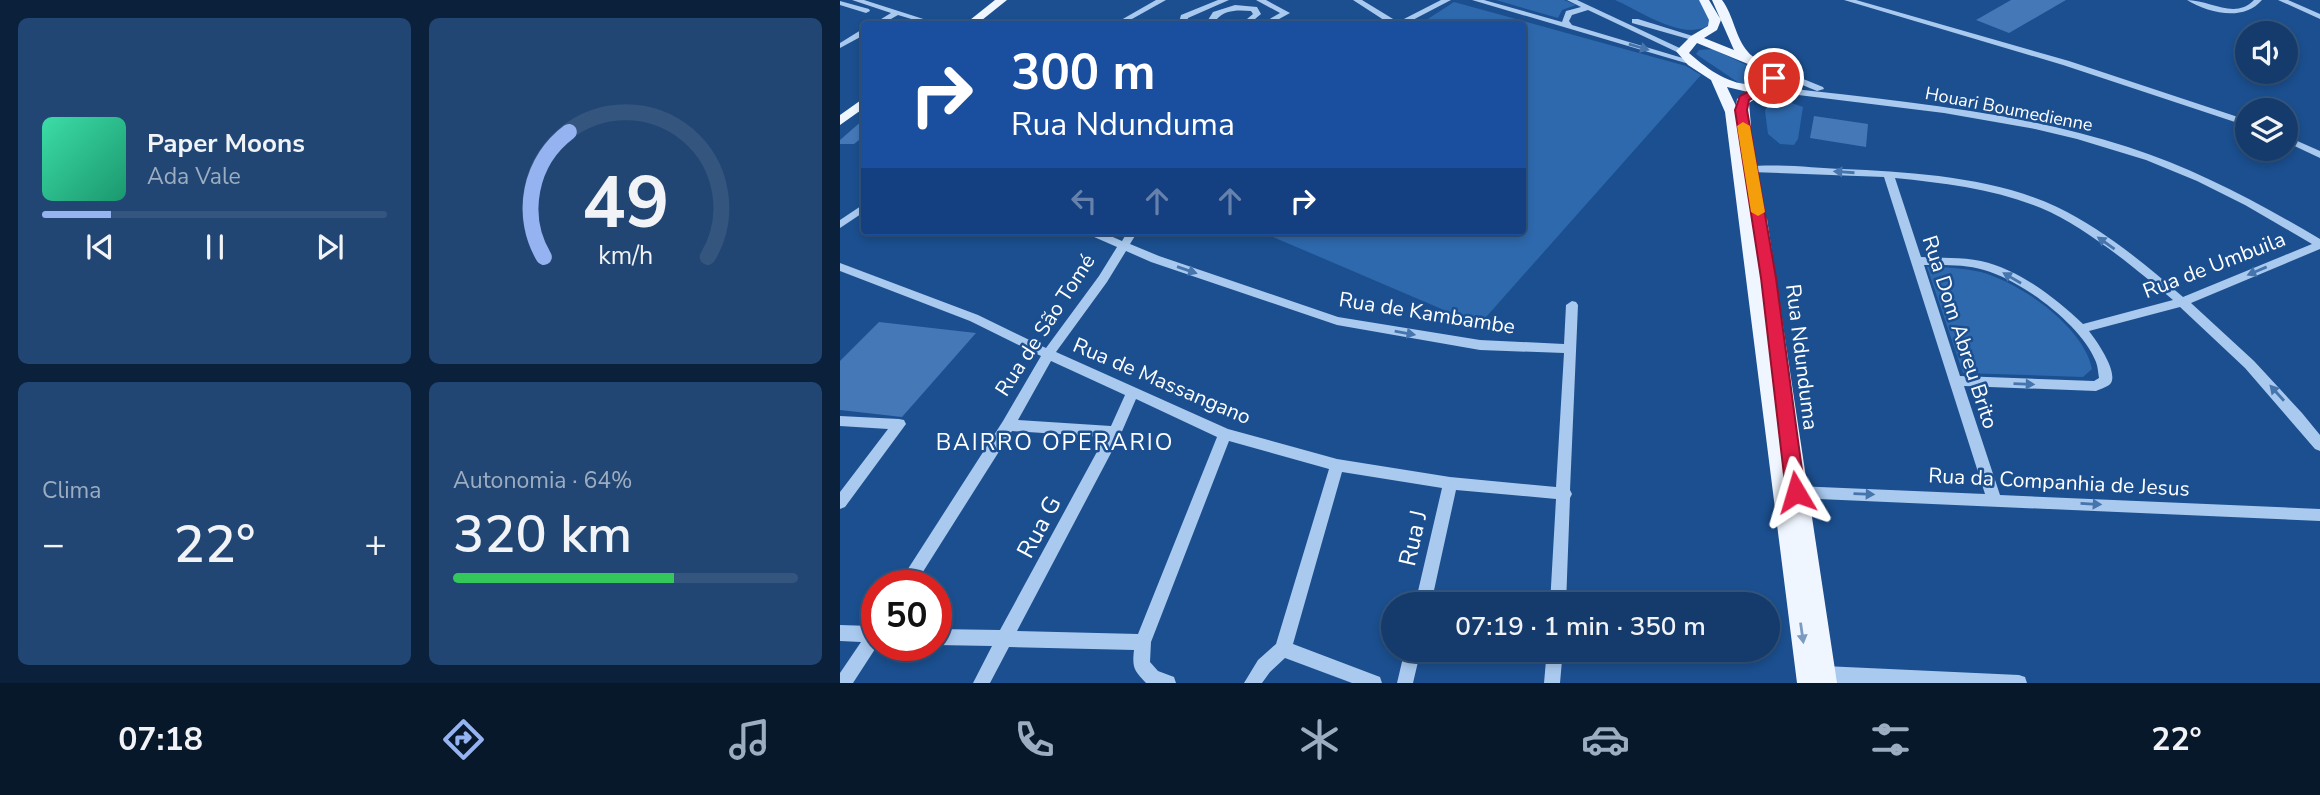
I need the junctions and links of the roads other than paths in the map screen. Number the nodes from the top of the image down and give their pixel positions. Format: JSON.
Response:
{"nodes":[{"id":1,"x":856,"y":0,"type":"edge"},
{"id":2,"x":1002,"y":0,"type":"edge"},
{"id":3,"x":1162,"y":0,"type":"edge"},
{"id":4,"x":1199,"y":0,"type":"edge"},
{"id":5,"x":1224,"y":0,"type":"edge"},
{"id":6,"x":1357,"y":0,"type":"edge"},
{"id":7,"x":1447,"y":0,"type":"edge"},
{"id":8,"x":1476,"y":0,"type":"edge"},
{"id":9,"x":1571,"y":0,"type":"edge"},
{"id":10,"x":1583,"y":0,"type":"edge"},
{"id":11,"x":1704,"y":0,"type":"edge"},
{"id":12,"x":1717,"y":0,"type":"edge"},
{"id":13,"x":1848,"y":0,"type":"edge"},
{"id":14,"x":2191,"y":0,"type":"edge"},
{"id":15,"x":2258,"y":0,"type":"edge"},
{"id":16,"x":2282,"y":0,"type":"edge"},
{"id":17,"x":1267,"y":1,"type":"edge"},
{"id":18,"x":840,"y":3,"type":"edge"},
{"id":19,"x":1211,"y":6,"type":"junction"},
{"id":20,"x":1590,"y":8,"type":"junction"},
{"id":21,"x":1603,"y":8,"type":"junction"},
{"id":22,"x":1254,"y":9,"type":"junction"},
{"id":23,"x":1222,"y":10,"type":"junction"},
{"id":24,"x":897,"y":13,"type":"junction"},
{"id":25,"x":1617,"y":16,"type":"junction"},
{"id":26,"x":888,"y":18,"type":"junction"},
{"id":27,"x":2320,"y":18,"type":"edge"},
{"id":28,"x":882,"y":21,"type":"edge"},
{"id":29,"x":900,"y":21,"type":"edge"},
{"id":30,"x":925,"y":21,"type":"edge"},
{"id":31,"x":974,"y":21,"type":"edge"},
{"id":32,"x":1124,"y":21,"type":"edge"},
{"id":33,"x":1183,"y":21,"type":"edge"},
{"id":34,"x":1215,"y":21,"type":"edge"},
{"id":35,"x":1251,"y":21,"type":"edge"},
{"id":36,"x":1271,"y":21,"type":"edge"},
{"id":37,"x":1390,"y":21,"type":"edge"},
{"id":38,"x":1406,"y":21,"type":"edge"},
{"id":39,"x":1569,"y":27,"type":"junction"},
{"id":40,"x":1587,"y":32,"type":"junction"},
{"id":41,"x":861,"y":34,"type":"edge"},
{"id":42,"x":1695,"y":38,"type":"junction"},
{"id":43,"x":840,"y":46,"type":"edge"},
{"id":44,"x":1682,"y":51,"type":"junction"},
{"id":45,"x":1747,"y":58,"type":"junction"},
{"id":46,"x":1692,"y":62,"type":"junction"},
{"id":47,"x":1769,"y":68,"type":"junction"},
{"id":48,"x":1717,"y":79,"type":"junction"},
{"id":49,"x":1762,"y":88,"type":"junction"},
{"id":50,"x":1837,"y":95,"type":"junction"},
{"id":51,"x":861,"y":104,"type":"edge"},
{"id":52,"x":2235,"y":119,"type":"edge"},
{"id":53,"x":840,"y":121,"type":"edge"},
{"id":54,"x":2298,"y":145,"type":"edge"},
{"id":55,"x":2320,"y":155,"type":"edge"},
{"id":56,"x":1751,"y":169,"type":"junction"},
{"id":57,"x":1889,"y":176,"type":"junction"},
{"id":58,"x":861,"y":209,"type":"edge"},
{"id":59,"x":840,"y":225,"type":"edge"},
{"id":60,"x":1099,"y":235,"type":"edge"},
{"id":61,"x":1130,"y":235,"type":"edge"},
{"id":62,"x":2320,"y":244,"type":"edge"},
{"id":63,"x":1124,"y":245,"type":"junction"},
{"id":64,"x":1916,"y":261,"type":"junction"},
{"id":65,"x":840,"y":267,"type":"edge"},
{"id":66,"x":2182,"y":302,"type":"junction"},
{"id":67,"x":1572,"y":305,"type":"dead end"},
{"id":68,"x":2081,"y":329,"type":"junction"},
{"id":69,"x":1568,"y":349,"type":"junction"},
{"id":70,"x":1048,"y":354,"type":"junction"},
{"id":71,"x":1956,"y":381,"type":"junction"},
{"id":72,"x":1133,"y":391,"type":"junction"},
{"id":73,"x":840,"y":421,"type":"edge"},
{"id":74,"x":1008,"y":425,"type":"junction"},
{"id":75,"x":1115,"y":432,"type":"junction"},
{"id":76,"x":1225,"y":434,"type":"junction"},
{"id":77,"x":2320,"y":445,"type":"edge"},
{"id":78,"x":1337,"y":466,"type":"junction"},
{"id":79,"x":1450,"y":483,"type":"junction"},
{"id":80,"x":1796,"y":492,"type":"junction"},
{"id":81,"x":1565,"y":494,"type":"junction"},
{"id":82,"x":1994,"y":499,"type":"junction"},
{"id":83,"x":840,"y":503,"type":"edge"},
{"id":84,"x":2320,"y":515,"type":"edge"},
{"id":85,"x":915,"y":570,"type":"edge"},
{"id":86,"x":1426,"y":592,"type":"edge"},
{"id":87,"x":1559,"y":592,"type":"edge"},
{"id":88,"x":840,"y":633,"type":"edge"},
{"id":89,"x":861,"y":633,"type":"edge"},
{"id":90,"x":952,"y":637,"type":"edge"},
{"id":91,"x":1005,"y":639,"type":"junction"},
{"id":92,"x":1143,"y":642,"type":"junction"},
{"id":93,"x":1283,"y":649,"type":"junction"},
{"id":94,"x":861,"y":656,"type":"edge"},
{"id":95,"x":1410,"y":662,"type":"edge"},
{"id":96,"x":1554,"y":662,"type":"edge"},
{"id":97,"x":1157,"y":681,"type":"edge"},
{"id":98,"x":1820,"y":681,"type":"edge"},
{"id":99,"x":843,"y":683,"type":"edge"},
{"id":100,"x":981,"y":683,"type":"edge"},
{"id":101,"x":1252,"y":683,"type":"edge"},
{"id":102,"x":1374,"y":683,"type":"edge"},
{"id":103,"x":1405,"y":683,"type":"edge"},
{"id":104,"x":1552,"y":683,"type":"edge"},
{"id":105,"x":2019,"y":683,"type":"edge"}],
"edges":[{"from":1,"to":24,"type":"street"},
{"from":2,"to":31,"type":"main road"},
{"from":3,"to":32,"type":"street"},
{"from":4,"to":19,"type":"street"},
{"from":5,"to":19,"type":"street"},
{"from":6,"to":37,"type":"street"},
{"from":7,"to":38,"type":"street"},
{"from":8,"to":39,"type":"street"},
{"from":9,"to":20,"type":"street"},
{"from":10,"to":21,"type":"street"},
{"from":11,"to":42,"type":"main road"},
{"from":12,"to":45,"type":"main road"},
{"from":13,"to":52,"type":"street"},
{"from":14,"to":15,"type":"street"},
{"from":16,"to":27,"type":"street"},
{"from":17,"to":22,"type":"street"},
{"from":17,"to":36,"type":"street"},
{"from":18,"to":26,"type":"street"},
{"from":19,"to":23,"type":"street"},
{"from":19,"to":33,"type":"street"},
{"from":20,"to":21,"type":"street"},
{"from":20,"to":25,"type":"street"},
{"from":20,"to":39,"type":"street"},
{"from":21,"to":25,"type":"street"},
{"from":22,"to":23,"type":"street"},
{"from":22,"to":35,"type":"street"},
{"from":23,"to":34,"type":"street"},
{"from":24,"to":26,"type":"street"},
{"from":24,"to":30,"type":"street"},
{"from":25,"to":40,"type":"street"},
{"from":25,"to":42,"type":"street"},
{"from":25,"to":44,"type":"street"},
{"from":26,"to":28,"type":"street"},
{"from":26,"to":29,"type":"street"},
{"from":39,"to":40,"type":"street"},
{"from":40,"to":46,"type":"street","one_way":true},
{"from":41,"to":43,"type":"street"},
{"from":42,"to":44,"type":"main road"},
{"from":42,"to":45,"type":"main road"},
{"from":44,"to":46,"type":"main road"},
{"from":45,"to":47,"type":"main road"},
{"from":46,"to":48,"type":"main road"},
{"from":47,"to":49,"type":"main road"},
{"from":47,"to":50,"type":"street"},
{"from":48,"to":49,"type":"main road"},
{"from":48,"to":98,"type":"main road","name":"Rua Ndunduma","one_way":true},
{"from":49,"to":50,"type":"street"},
{"from":49,"to":56,"type":"main road","name":"Rua Ndunduma"},
{"from":50,"to":62,"type":"street","name":"Houari Boumedienne"},
{"from":51,"to":53,"type":"main road"},
{"from":54,"to":55,"type":"street"},
{"from":57,"to":56,"type":"street","one_way":true},
{"from":56,"to":80,"type":"main road","name":"Rua Ndunduma"},
{"from":57,"to":64,"type":"street","name":"Rua Dom Abreu Brito"},
{"from":66,"to":57,"type":"street","one_way":true},
{"from":58,"to":59,"type":"street"},
{"from":60,"to":63,"type":"street","name":"Rua de Kambambe"},
{"from":61,"to":63,"type":"street","name":"Rua de São Tomé"},
{"from":62,"to":66,"type":"street","name":"Rua de Umbuila","one_way":true},
{"from":63,"to":69,"type":"street","name":"Rua de Kambambe","one_way":true},
{"from":63,"to":70,"type":"street","name":"Rua de São Tomé"},
{"from":68,"to":64,"type":"street","one_way":true},
{"from":64,"to":71,"type":"street","name":"Rua Dom Abreu Brito"},
{"from":65,"to":70,"type":"street","name":"Rua de Massangano"},
{"from":66,"to":68,"type":"street","name":"Rua de Umbuila"},
{"from":77,"to":66,"type":"street","one_way":true},
{"from":67,"to":69,"type":"street"},
{"from":71,"to":68,"type":"street","one_way":true},
{"from":69,"to":81,"type":"street"},
{"from":70,"to":72,"type":"street","name":"Rua de Massangano"},
{"from":70,"to":74,"type":"street","name":"Rua de São Tomé"},
{"from":71,"to":82,"type":"street","name":"Rua Dom Abreu Brito"},
{"from":72,"to":75,"type":"street","name":"Rua G"},
{"from":72,"to":76,"type":"street","name":"Rua de Massangano"},
{"from":73,"to":83,"type":"street"},
{"from":74,"to":75,"type":"street"},
{"from":74,"to":85,"type":"street","name":"Rua de São Tomé"},
{"from":75,"to":91,"type":"street","name":"Rua G"},
{"from":76,"to":78,"type":"street","name":"Rua de Massangano"},
{"from":76,"to":92,"type":"street"},
{"from":78,"to":79,"type":"street","name":"Rua de Massangano"},
{"from":78,"to":93,"type":"street"},
{"from":79,"to":81,"type":"street","name":"Rua de Massangano"},
{"from":79,"to":86,"type":"street","name":"Rua J"},
{"from":80,"to":82,"type":"street","name":"Rua da Companhia de Jesus","one_way":true},
{"from":80,"to":98,"type":"main road","name":"Rua Ndunduma"},
{"from":81,"to":87,"type":"street"},
{"from":82,"to":84,"type":"street","name":"Rua da Companhia de Jesus","one_way":true},
{"from":88,"to":89,"type":"street"},
{"from":90,"to":91,"type":"street"},
{"from":91,"to":92,"type":"street"},
{"from":91,"to":100,"type":"street","name":"Rua G"},
{"from":92,"to":97,"type":"street"},
{"from":93,"to":101,"type":"street"},
{"from":93,"to":102,"type":"street"},
{"from":94,"to":99,"type":"street"},
{"from":95,"to":103,"type":"street"},
{"from":96,"to":104,"type":"street"},
{"from":98,"to":105,"type":"street"}]}
